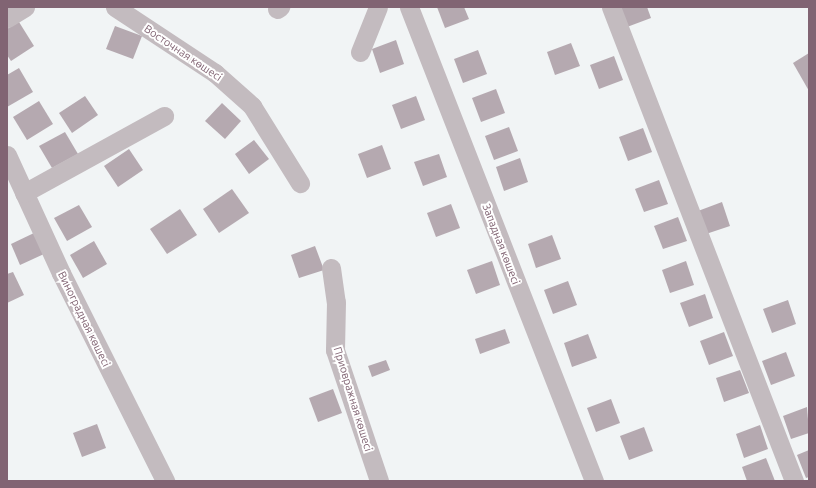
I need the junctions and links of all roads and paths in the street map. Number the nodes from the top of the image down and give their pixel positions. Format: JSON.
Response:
{"nodes":[{"id":1,"x":25,"y":7,"type":"edge"},
{"id":2,"x":115,"y":7,"type":"edge"},
{"id":3,"x":378,"y":7,"type":"edge"},
{"id":4,"x":409,"y":7,"type":"edge"},
{"id":5,"x":610,"y":7,"type":"edge"},
{"id":6,"x":7,"y":18,"type":"edge"},
{"id":7,"x":360,"y":52,"type":"dead end"},
{"id":8,"x":164,"y":116,"type":"dead end"},
{"id":9,"x":7,"y":154,"type":"edge"},
{"id":10,"x":300,"y":183,"type":"dead end"},
{"id":11,"x":24,"y":193,"type":"junction"},
{"id":12,"x":330,"y":268,"type":"dead end"},
{"id":13,"x":165,"y":481,"type":"edge"},
{"id":14,"x":379,"y":481,"type":"edge"},
{"id":15,"x":594,"y":481,"type":"edge"},
{"id":16,"x":794,"y":481,"type":"edge"}],
"edges":[{"from":1,"to":6,"type":"street"},
{"from":2,"to":10,"type":"street","name":"Восточная көшесі"},
{"from":3,"to":7,"type":"street"},
{"from":4,"to":15,"type":"street","name":"Западная көшесі"},
{"from":5,"to":16,"type":"street"},
{"from":8,"to":11,"type":"street"},
{"from":9,"to":11,"type":"street","name":"Виноградная көшесі"},
{"from":11,"to":13,"type":"street","name":"Виноградная көшесі"},
{"from":12,"to":14,"type":"street","name":"Приовражная көшесі"}]}
